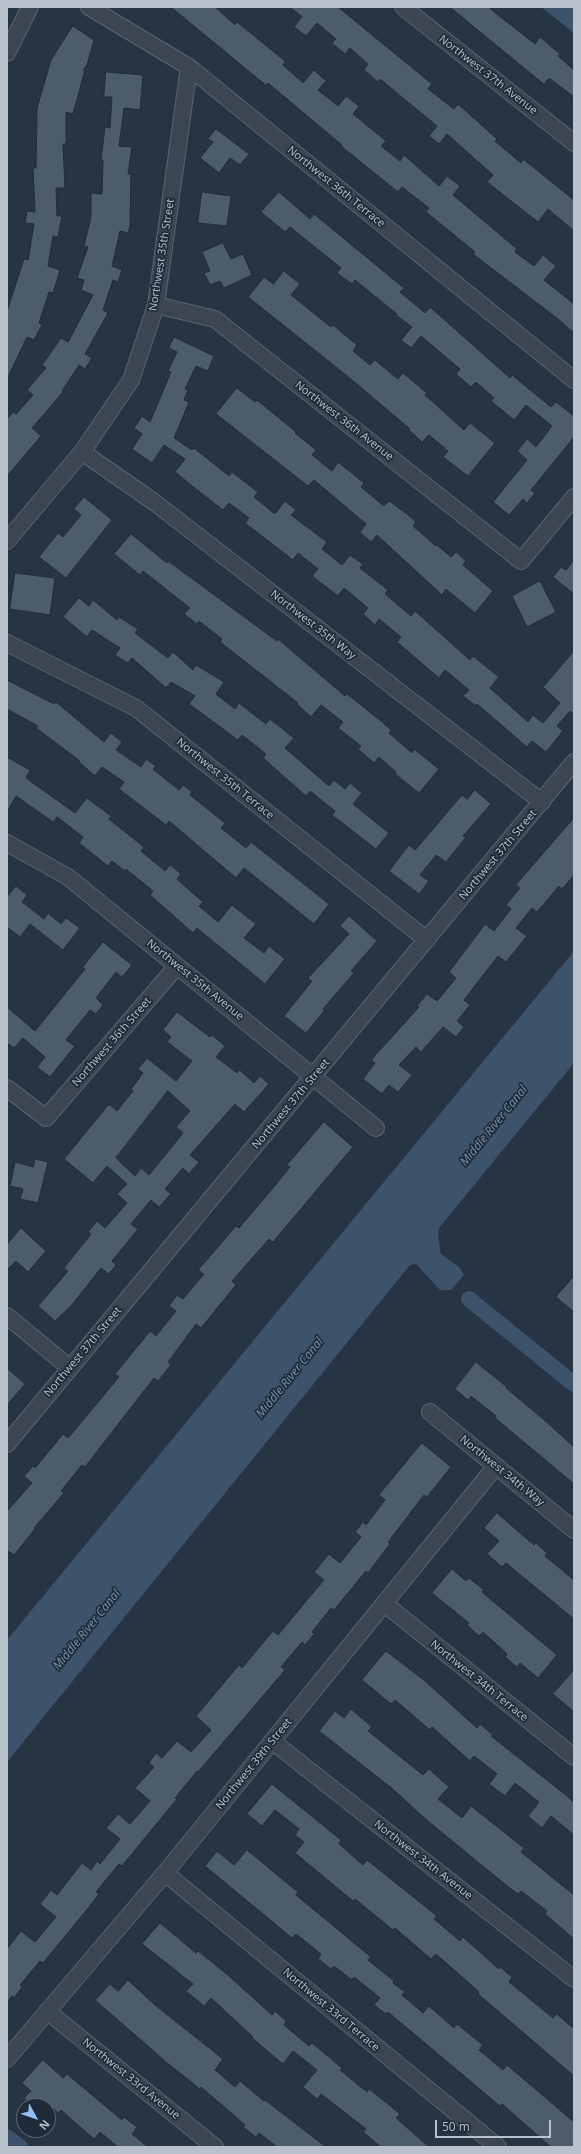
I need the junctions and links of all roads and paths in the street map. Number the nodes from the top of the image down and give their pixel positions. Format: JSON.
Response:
{"nodes":[{"id":1,"x":30,"y":7,"type":"edge"},
{"id":2,"x":89,"y":7,"type":"edge"},
{"id":3,"x":403,"y":7,"type":"edge"},
{"id":4,"x":7,"y":53,"type":"edge"},
{"id":5,"x":189,"y":67,"type":"junction"},
{"id":6,"x":574,"y":143,"type":"edge"},
{"id":7,"x":156,"y":305,"type":"junction"},
{"id":8,"x":574,"y":380,"type":"edge"},
{"id":9,"x":82,"y":452,"type":"junction"},
{"id":10,"x":574,"y":497,"type":"edge"},
{"id":11,"x":7,"y":541,"type":"edge"},
{"id":12,"x":7,"y":643,"type":"edge"},
{"id":13,"x":574,"y":762,"type":"edge"},
{"id":14,"x":542,"y":802,"type":"junction"},
{"id":15,"x":7,"y":843,"type":"edge"},
{"id":16,"x":427,"y":940,"type":"junction"},
{"id":17,"x":177,"y":966,"type":"junction"},
{"id":18,"x":313,"y":1077,"type":"junction"},
{"id":19,"x":7,"y":1088,"type":"edge"},
{"id":20,"x":376,"y":1128,"type":"dead end"},
{"id":21,"x":7,"y":1316,"type":"edge"},
{"id":22,"x":70,"y":1368,"type":"junction"},
{"id":23,"x":430,"y":1412,"type":"dead end"},
{"id":24,"x":7,"y":1444,"type":"edge"},
{"id":25,"x":496,"y":1466,"type":"junction"},
{"id":26,"x":574,"y":1530,"type":"edge"},
{"id":27,"x":385,"y":1604,"type":"junction"},
{"id":28,"x":272,"y":1742,"type":"junction"},
{"id":29,"x":574,"y":1757,"type":"edge"},
{"id":30,"x":165,"y":1873,"type":"junction"},
{"id":31,"x":574,"y":1979,"type":"edge"},
{"id":32,"x":46,"y":2011,"type":"junction"},
{"id":33,"x":7,"y":2059,"type":"edge"},
{"id":34,"x":215,"y":2147,"type":"edge"},
{"id":35,"x":498,"y":2147,"type":"edge"}],
"edges":[{"from":1,"to":4,"type":"street"},
{"from":2,"to":5,"type":"street","name":"Northwest 36th Terrace"},
{"from":3,"to":6,"type":"street","name":"Northwest 37th Avenue"},
{"from":5,"to":7,"type":"street","name":"Northwest 35th Street"},
{"from":5,"to":8,"type":"street","name":"Northwest 36th Terrace"},
{"from":7,"to":9,"type":"street","name":"Northwest 35th Street"},
{"from":7,"to":10,"type":"street","name":"Northwest 36th Avenue"},
{"from":9,"to":11,"type":"street","name":"Northwest 35th Street"},
{"from":9,"to":14,"type":"street","name":"Northwest 35th Way"},
{"from":12,"to":16,"type":"street","name":"Northwest 35th Terrace"},
{"from":13,"to":14,"type":"street","name":"Northwest 37th Street"},
{"from":14,"to":16,"type":"street","name":"Northwest 37th Street"},
{"from":15,"to":17,"type":"street","name":"Northwest 35th Avenue"},
{"from":16,"to":18,"type":"street","name":"Northwest 37th Street"},
{"from":17,"to":18,"type":"street","name":"Northwest 35th Avenue"},
{"from":17,"to":19,"type":"street","name":"Northwest 36th Street"},
{"from":18,"to":20,"type":"street","name":"Northwest 35th Avenue"},
{"from":18,"to":22,"type":"street","name":"Northwest 37th Street"},
{"from":21,"to":22,"type":"street"},
{"from":22,"to":24,"type":"street","name":"Northwest 37th Street"},
{"from":23,"to":25,"type":"street","name":"Northwest 34th Way"},
{"from":25,"to":26,"type":"street","name":"Northwest 34th Way"},
{"from":25,"to":27,"type":"street","name":"Northwest 39th Street"},
{"from":27,"to":28,"type":"street","name":"Northwest 39th Street"},
{"from":27,"to":29,"type":"street","name":"Northwest 34th Terrace"},
{"from":28,"to":30,"type":"street","name":"Northwest 39th Street"},
{"from":28,"to":31,"type":"street","name":"Northwest 34th Avenue"},
{"from":30,"to":32,"type":"street","name":"Northwest 39th Street"},
{"from":30,"to":35,"type":"street","name":"Northwest 33rd Terrace"},
{"from":32,"to":33,"type":"street","name":"Northwest 39th Street"},
{"from":32,"to":34,"type":"street","name":"Northwest 33rd Avenue"}]}
